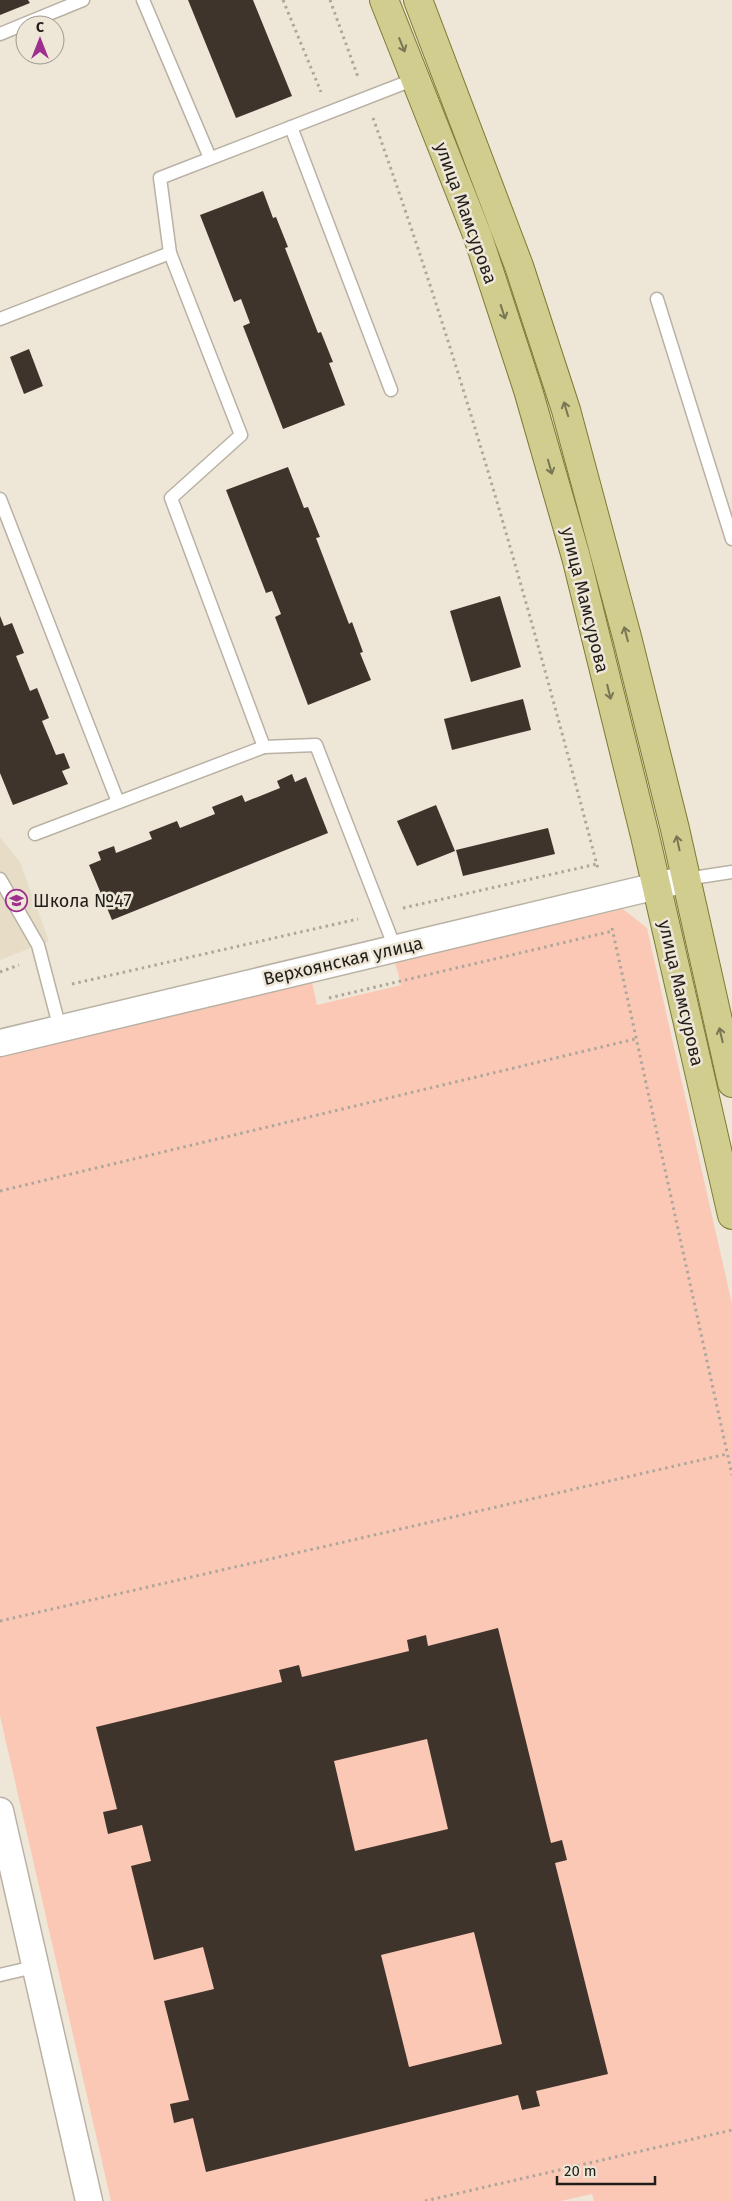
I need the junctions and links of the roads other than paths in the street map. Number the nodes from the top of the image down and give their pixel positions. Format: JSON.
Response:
{"nodes":[{"id":1,"x":83,"y":0,"type":"edge"},
{"id":2,"x":143,"y":0,"type":"edge"},
{"id":3,"x":384,"y":0,"type":"edge"},
{"id":4,"x":418,"y":0,"type":"edge"},
{"id":5,"x":0,"y":34,"type":"edge"},
{"id":6,"x":415,"y":79,"type":"junction"},
{"id":7,"x":291,"y":127,"type":"junction"},
{"id":8,"x":210,"y":158,"type":"junction"},
{"id":9,"x":170,"y":253,"type":"junction"},
{"id":10,"x":657,"y":299,"type":"dead end"},
{"id":11,"x":0,"y":319,"type":"edge"},
{"id":12,"x":391,"y":390,"type":"dead end"},
{"id":13,"x":0,"y":499,"type":"edge"},
{"id":14,"x":732,"y":539,"type":"edge"},
{"id":15,"x":264,"y":747,"type":"junction"},
{"id":16,"x":118,"y":802,"type":"junction"},
{"id":17,"x":35,"y":834,"type":"dead end"},
{"id":18,"x":732,"y":872,"type":"edge"},
{"id":19,"x":0,"y":878,"type":"edge"},
{"id":20,"x":686,"y":879,"type":"junction"},
{"id":21,"x":656,"y":886,"type":"junction"},
{"id":22,"x":395,"y":948,"type":"junction"},
{"id":23,"x":60,"y":1029,"type":"junction"},
{"id":24,"x":0,"y":1043,"type":"edge"},
{"id":25,"x":732,"y":1083,"type":"edge"},
{"id":26,"x":732,"y":1216,"type":"edge"},
{"id":27,"x":0,"y":1811,"type":"edge"},
{"id":28,"x":34,"y":1967,"type":"junction"},
{"id":29,"x":0,"y":1975,"type":"edge"},
{"id":30,"x":89,"y":2201,"type":"edge"}],
"edges":[{"from":1,"to":5,"type":"lane"},
{"from":2,"to":8,"type":"lane"},
{"from":3,"to":6,"type":"main road","name":"улица Мамсурова","one_way":true},
{"from":20,"to":4,"type":"main road","name":"улица Мамсурова","one_way":true},
{"from":6,"to":7,"type":"lane"},
{"from":6,"to":21,"type":"main road","name":"улица Мамсурова","one_way":true},
{"from":7,"to":8,"type":"lane"},
{"from":7,"to":12,"type":"lane"},
{"from":8,"to":9,"type":"lane"},
{"from":9,"to":11,"type":"lane"},
{"from":9,"to":15,"type":"lane"},
{"from":10,"to":14,"type":"lane"},
{"from":13,"to":16,"type":"lane"},
{"from":15,"to":16,"type":"lane"},
{"from":15,"to":22,"type":"lane"},
{"from":16,"to":17,"type":"lane"},
{"from":18,"to":20,"type":"lane"},
{"from":19,"to":23,"type":"lane"},
{"from":20,"to":21,"type":"street","name":"Верхоянская улица"},
{"from":25,"to":20,"type":"main road","name":"улица Мамсурова","one_way":true},
{"from":21,"to":22,"type":"street","name":"Верхоянская улица"},
{"from":21,"to":26,"type":"main road","name":"улица Мамсурова"},
{"from":22,"to":23,"type":"street","name":"Верхоянская улица"},
{"from":23,"to":24,"type":"street","name":"Верхоянская улица"},
{"from":27,"to":28,"type":"street"},
{"from":28,"to":29,"type":"lane"},
{"from":28,"to":30,"type":"street"}]}
